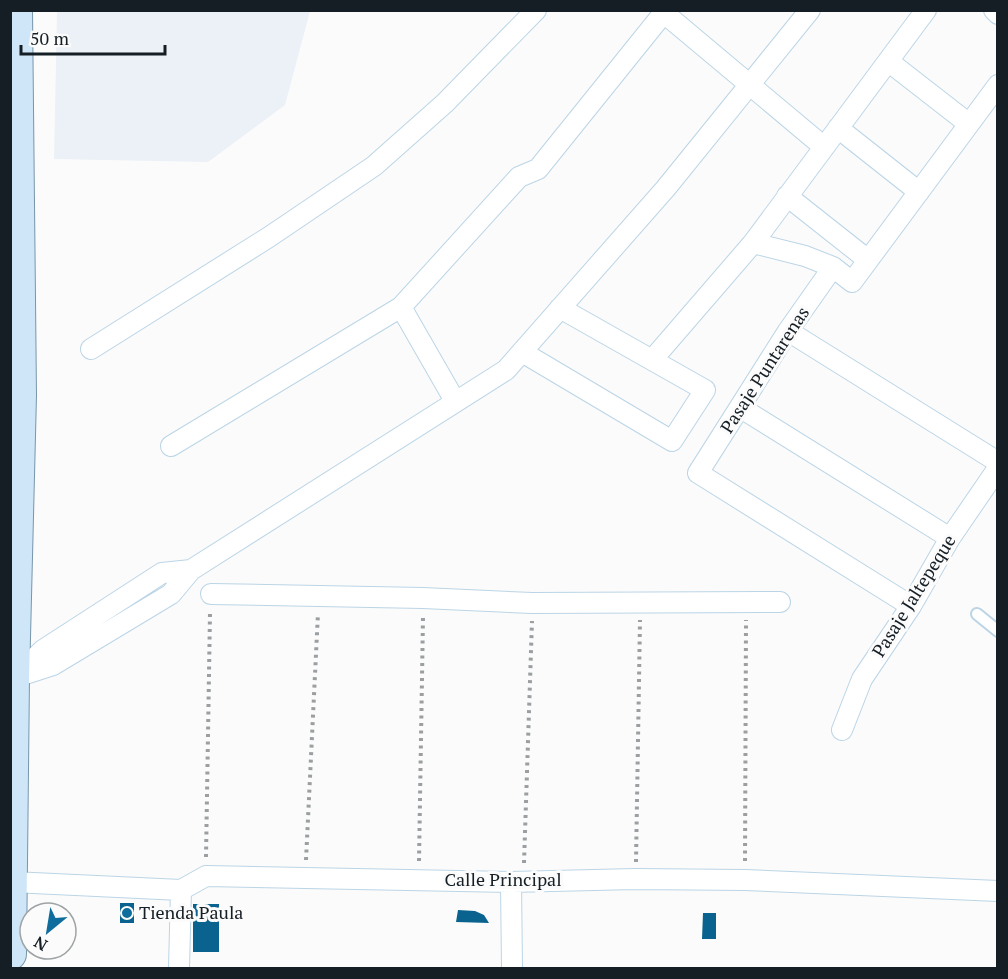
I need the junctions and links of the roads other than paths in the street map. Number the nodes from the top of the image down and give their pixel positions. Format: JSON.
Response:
{"nodes":[{"id":1,"x":16,"y":10,"type":"edge"},
{"id":2,"x":536,"y":10,"type":"edge"},
{"id":3,"x":810,"y":10,"type":"edge"},
{"id":4,"x":926,"y":10,"type":"edge"},
{"id":5,"x":994,"y":10,"type":"edge"},
{"id":6,"x":665,"y":12,"type":"edge"},
{"id":7,"x":998,"y":14,"type":"edge"},
{"id":8,"x":888,"y":61,"type":"junction"},
{"id":9,"x":750,"y":85,"type":"junction"},
{"id":10,"x":998,"y":85,"type":"edge"},
{"id":11,"x":969,"y":124,"type":"junction"},
{"id":12,"x":838,"y":128,"type":"junction"},
{"id":13,"x":824,"y":147,"type":"junction"},
{"id":14,"x":919,"y":192,"type":"junction"},
{"id":15,"x":787,"y":196,"type":"junction"},
{"id":16,"x":753,"y":243,"type":"junction"},
{"id":17,"x":868,"y":260,"type":"junction"},
{"id":18,"x":833,"y":267,"type":"junction"},
{"id":19,"x":401,"y":307,"type":"junction"},
{"id":20,"x":560,"y":309,"type":"junction"},
{"id":21,"x":15,"y":313,"type":"edge"},
{"id":22,"x":788,"y":331,"type":"junction"},
{"id":23,"x":91,"y":349,"type":"dead end"},
{"id":24,"x":522,"y":352,"type":"junction"},
{"id":25,"x":652,"y":360,"type":"junction"},
{"id":26,"x":455,"y":401,"type":"junction"},
{"id":27,"x":741,"y":408,"type":"junction"},
{"id":28,"x":171,"y":446,"type":"dead end"},
{"id":29,"x":998,"y":462,"type":"edge"},
{"id":30,"x":998,"y":468,"type":"edge"},
{"id":31,"x":15,"y":474,"type":"edge"},
{"id":32,"x":950,"y":538,"type":"junction"},
{"id":33,"x":211,"y":594,"type":"road end"},
{"id":34,"x":780,"y":602,"type":"dead end"},
{"id":35,"x":910,"y":606,"type":"junction"},
{"id":36,"x":13,"y":608,"type":"edge"},
{"id":37,"x":977,"y":614,"type":"dead end"},
{"id":38,"x":998,"y":632,"type":"edge"},
{"id":39,"x":13,"y":678,"type":"junction"},
{"id":40,"x":842,"y":730,"type":"dead end"},
{"id":41,"x":517,"y":881,"type":"junction"},
{"id":42,"x":12,"y":882,"type":"junction"},
{"id":43,"x":181,"y":890,"type":"junction"},
{"id":44,"x":998,"y":891,"type":"edge"},
{"id":45,"x":11,"y":948,"type":"edge"},
{"id":46,"x":10,"y":954,"type":"edge"},
{"id":47,"x":179,"y":969,"type":"edge"},
{"id":48,"x":512,"y":969,"type":"edge"}],
"edges":[{"from":1,"to":21,"type":"main road"},
{"from":2,"to":23,"type":"street"},
{"from":3,"to":9,"type":"street"},
{"from":4,"to":8,"type":"street"},
{"from":5,"to":7,"type":"street"},
{"from":6,"to":9,"type":"street"},
{"from":6,"to":19,"type":"street"},
{"from":8,"to":11,"type":"street"},
{"from":8,"to":12,"type":"street"},
{"from":9,"to":13,"type":"street"},
{"from":9,"to":20,"type":"street"},
{"from":10,"to":11,"type":"street"},
{"from":11,"to":14,"type":"street"},
{"from":12,"to":13,"type":"street"},
{"from":12,"to":14,"type":"street"},
{"from":13,"to":15,"type":"street"},
{"from":14,"to":17,"type":"street"},
{"from":15,"to":16,"type":"street"},
{"from":15,"to":17,"type":"street"},
{"from":16,"to":18,"type":"street"},
{"from":16,"to":25,"type":"street"},
{"from":17,"to":18,"type":"street"},
{"from":18,"to":22,"type":"street","name":"Pasaje Puntarenas"},
{"from":19,"to":26,"type":"street"},
{"from":19,"to":28,"type":"street"},
{"from":20,"to":24,"type":"street"},
{"from":20,"to":25,"type":"street"},
{"from":21,"to":31,"type":"main road"},
{"from":22,"to":27,"type":"street","name":"Pasaje Puntarenas"},
{"from":22,"to":29,"type":"street"},
{"from":24,"to":25,"type":"street"},
{"from":24,"to":26,"type":"street"},
{"from":26,"to":39,"type":"street"},
{"from":27,"to":32,"type":"street"},
{"from":27,"to":35,"type":"street","name":"Pasaje Puntarenas"},
{"from":30,"to":32,"type":"street","name":"Pasaje Jaltepeque"},
{"from":31,"to":36,"type":"main road"},
{"from":32,"to":35,"type":"street","name":"Pasaje Jaltepeque"},
{"from":33,"to":34,"type":"street"},
{"from":35,"to":40,"type":"street","name":"Pasaje Jaltepeque"},
{"from":36,"to":39,"type":"main road"},
{"from":37,"to":38,"type":"lane"},
{"from":39,"to":42,"type":"main road"},
{"from":41,"to":43,"type":"street","name":"Calle Principal"},
{"from":41,"to":44,"type":"street","name":"Calle Principal"},
{"from":41,"to":48,"type":"street"},
{"from":42,"to":43,"type":"street"},
{"from":42,"to":45,"type":"main road"},
{"from":43,"to":47,"type":"street"},
{"from":45,"to":46,"type":"main road"}]}
